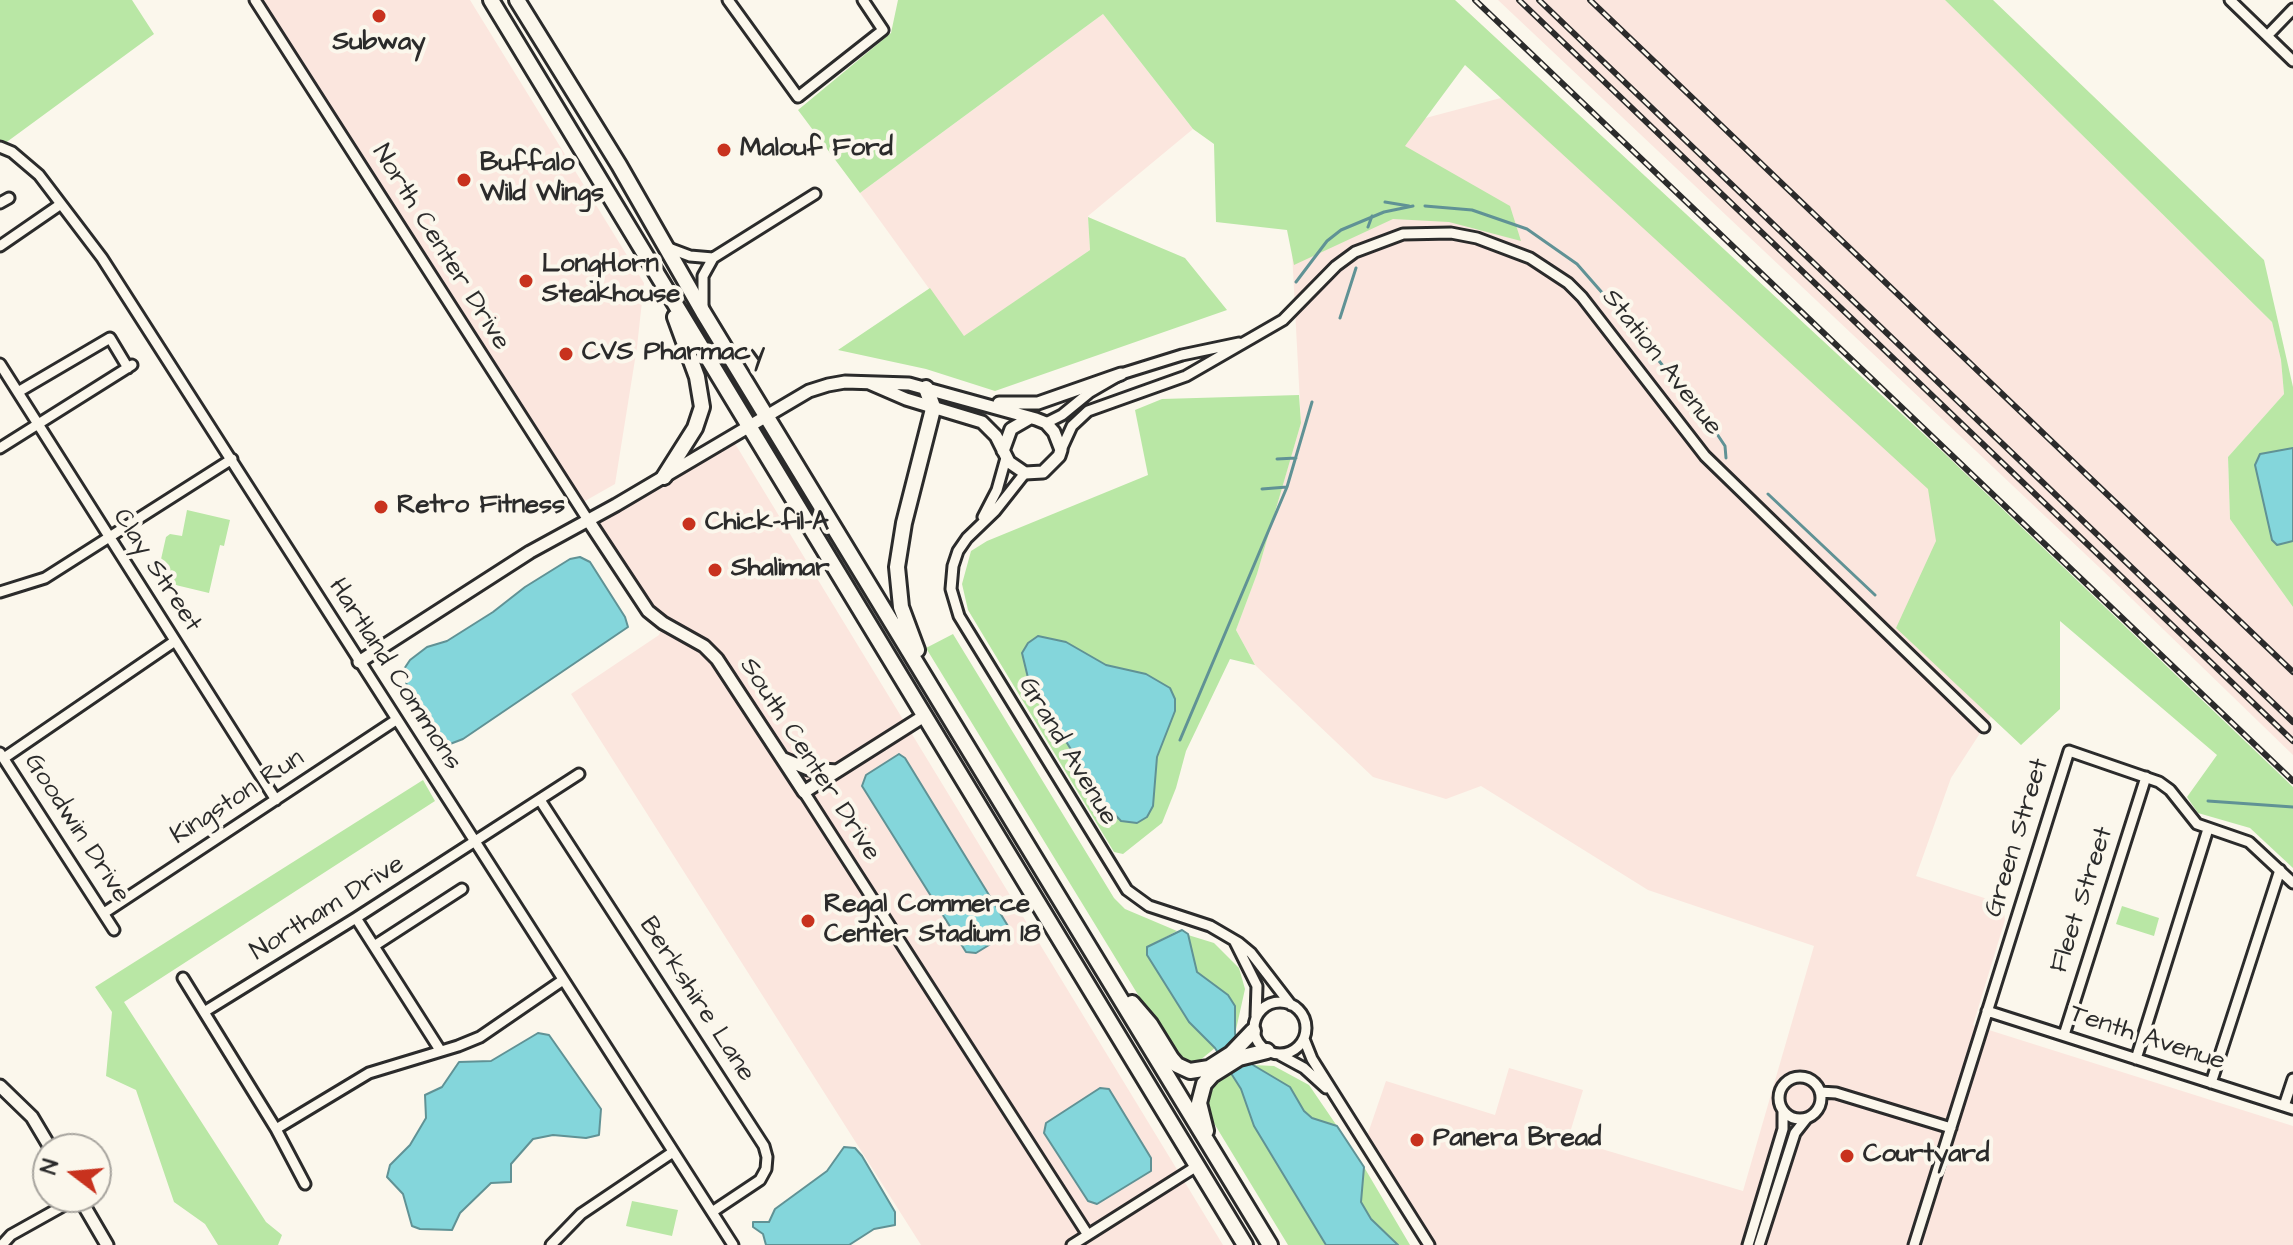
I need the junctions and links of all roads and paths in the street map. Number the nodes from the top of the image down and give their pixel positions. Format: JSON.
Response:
{"nodes":[{"id":1,"x":255,"y":0,"type":"edge"},
{"id":2,"x":491,"y":0,"type":"edge"},
{"id":3,"x":517,"y":0,"type":"edge"},
{"id":4,"x":728,"y":0,"type":"edge"},
{"id":5,"x":863,"y":0,"type":"edge"},
{"id":6,"x":2230,"y":0,"type":"edge"},
{"id":7,"x":2293,"y":9,"type":"edge"},
{"id":8,"x":2267,"y":36,"type":"junction"},
{"id":9,"x":2293,"y":61,"type":"edge"},
{"id":10,"x":0,"y":147,"type":"edge"},
{"id":11,"x":815,"y":194,"type":"dead end"},
{"id":12,"x":61,"y":204,"type":"junction"},
{"id":13,"x":663,"y":245,"type":"junction"},
{"id":14,"x":0,"y":246,"type":"edge"},
{"id":15,"x":713,"y":258,"type":"junction"},
{"id":16,"x":663,"y":286,"type":"junction"},
{"id":17,"x":703,"y":312,"type":"junction"},
{"id":18,"x":1247,"y":341,"type":"junction"},
{"id":19,"x":0,"y":364,"type":"edge"},
{"id":20,"x":1121,"y":374,"type":"junction"},
{"id":21,"x":869,"y":383,"type":"junction"},
{"id":22,"x":926,"y":388,"type":"junction"},
{"id":23,"x":18,"y":392,"type":"junction"},
{"id":24,"x":975,"y":401,"type":"junction"},
{"id":25,"x":933,"y":407,"type":"junction"},
{"id":26,"x":767,"y":416,"type":"junction"},
{"id":27,"x":1031,"y":417,"type":"junction"},
{"id":28,"x":39,"y":423,"type":"junction"},
{"id":29,"x":1046,"y":423,"type":"junction"},
{"id":30,"x":749,"y":427,"type":"junction"},
{"id":31,"x":0,"y":448,"type":"edge"},
{"id":32,"x":1061,"y":450,"type":"junction"},
{"id":33,"x":1005,"y":454,"type":"junction"},
{"id":34,"x":232,"y":459,"type":"junction"},
{"id":35,"x":1025,"y":473,"type":"junction"},
{"id":36,"x":664,"y":477,"type":"junction"},
{"id":37,"x":588,"y":520,"type":"junction"},
{"id":38,"x":974,"y":531,"type":"junction"},
{"id":39,"x":108,"y":538,"type":"junction"},
{"id":40,"x":0,"y":592,"type":"edge"},
{"id":41,"x":175,"y":641,"type":"junction"},
{"id":42,"x":359,"y":662,"type":"junction"},
{"id":43,"x":931,"y":687,"type":"junction"},
{"id":44,"x":924,"y":716,"type":"junction"},
{"id":45,"x":396,"y":720,"type":"junction"},
{"id":46,"x":1984,"y":727,"type":"dead end"},
{"id":47,"x":2,"y":755,"type":"edge"},
{"id":48,"x":782,"y":758,"type":"junction"},
{"id":49,"x":837,"y":771,"type":"junction"},
{"id":50,"x":579,"y":774,"type":"dead end"},
{"id":51,"x":2146,"y":777,"type":"junction"},
{"id":52,"x":804,"y":792,"type":"junction"},
{"id":53,"x":276,"y":800,"type":"junction"},
{"id":54,"x":540,"y":800,"type":"junction"},
{"id":55,"x":2208,"y":829,"type":"junction"},
{"id":56,"x":474,"y":842,"type":"junction"},
{"id":57,"x":2280,"y":870,"type":"junction"},
{"id":58,"x":2293,"y":883,"type":"edge"},
{"id":59,"x":462,"y":889,"type":"dead end"},
{"id":60,"x":104,"y":913,"type":"junction"},
{"id":61,"x":356,"y":918,"type":"junction"},
{"id":62,"x":114,"y":930,"type":"dead end"},
{"id":63,"x":1232,"y":938,"type":"junction"},
{"id":64,"x":374,"y":946,"type":"junction"},
{"id":65,"x":1099,"y":962,"type":"junction"},
{"id":66,"x":183,"y":978,"type":"dead end"},
{"id":67,"x":563,"y":980,"type":"junction"},
{"id":68,"x":1291,"y":1005,"type":"junction"},
{"id":69,"x":1987,"y":1011,"type":"junction"},
{"id":70,"x":204,"y":1012,"type":"junction"},
{"id":71,"x":1254,"y":1025,"type":"junction"},
{"id":72,"x":2064,"y":1035,"type":"junction"},
{"id":73,"x":1304,"y":1039,"type":"junction"},
{"id":74,"x":440,"y":1050,"type":"junction"},
{"id":75,"x":1244,"y":1051,"type":"junction"},
{"id":76,"x":1272,"y":1052,"type":"junction"},
{"id":77,"x":2136,"y":1059,"type":"junction"},
{"id":78,"x":1210,"y":1071,"type":"junction"},
{"id":79,"x":2293,"y":1079,"type":"edge"},
{"id":80,"x":2211,"y":1083,"type":"junction"},
{"id":81,"x":0,"y":1086,"type":"edge"},
{"id":82,"x":1820,"y":1092,"type":"junction"},
{"id":83,"x":1338,"y":1098,"type":"junction"},
{"id":84,"x":2289,"y":1108,"type":"edge"},
{"id":85,"x":1783,"y":1111,"type":"junction"},
{"id":86,"x":1806,"y":1119,"type":"junction"},
{"id":87,"x":1951,"y":1128,"type":"junction"},
{"id":88,"x":276,"y":1129,"type":"junction"},
{"id":89,"x":42,"y":1133,"type":"edge"},
{"id":90,"x":1208,"y":1143,"type":"junction"},
{"id":91,"x":673,"y":1152,"type":"junction"},
{"id":92,"x":1197,"y":1166,"type":"junction"},
{"id":93,"x":305,"y":1184,"type":"dead end"},
{"id":94,"x":712,"y":1212,"type":"junction"},
{"id":95,"x":50,"y":1213,"type":"edge"},
{"id":96,"x":88,"y":1213,"type":"edge"},
{"id":97,"x":1088,"y":1235,"type":"junction"},
{"id":98,"x":2,"y":1245,"type":"edge"},
{"id":99,"x":107,"y":1245,"type":"edge"},
{"id":100,"x":551,"y":1245,"type":"edge"},
{"id":101,"x":733,"y":1245,"type":"edge"},
{"id":102,"x":1072,"y":1245,"type":"edge"},
{"id":103,"x":1245,"y":1245,"type":"edge"},
{"id":104,"x":1270,"y":1245,"type":"edge"},
{"id":105,"x":1429,"y":1245,"type":"edge"},
{"id":106,"x":1748,"y":1245,"type":"edge"},
{"id":107,"x":1759,"y":1245,"type":"edge"},
{"id":108,"x":1914,"y":1245,"type":"edge"}],
"edges":[{"from":1,"to":37,"type":"street","name":"North Center Drive"},
{"from":2,"to":16,"type":"highway"},
{"from":3,"to":13,"type":"highway"},
{"from":4,"to":5,"type":"street"},
{"from":6,"to":8,"type":"street"},
{"from":7,"to":8,"type":"street"},
{"from":8,"to":9,"type":"street"},
{"from":10,"to":12,"type":"street","name":"Hartland Commons"},
{"from":11,"to":15,"type":"street"},
{"from":12,"to":14,"type":"street"},
{"from":12,"to":34,"type":"street","name":"Hartland Commons"},
{"from":13,"to":15,"type":"street"},
{"from":13,"to":17,"type":"highway"},
{"from":15,"to":17,"type":"street"},
{"from":16,"to":30,"type":"highway"},
{"from":16,"to":36,"type":"highway"},
{"from":17,"to":26,"type":"highway"},
{"from":18,"to":20,"type":"street","name":"Station Avenue"},
{"from":18,"to":32,"type":"street","name":"Station Avenue"},
{"from":18,"to":46,"type":"street","name":"Station Avenue"},
{"from":19,"to":23,"type":"street","name":"Clay Street"},
{"from":20,"to":24,"type":"street"},
{"from":20,"to":29,"type":"street","name":"Station Avenue"},
{"from":21,"to":22,"type":"street"},
{"from":21,"to":25,"type":"street"},
{"from":21,"to":26,"type":"street"},
{"from":22,"to":24,"type":"street"},
{"from":22,"to":25,"type":"highway"},
{"from":23,"to":28,"type":"street","name":"Clay Street"},
{"from":23,"to":28,"type":"street"},
{"from":24,"to":27,"type":"street"},
{"from":25,"to":33,"type":"street"},
{"from":25,"to":43,"type":"highway"},
{"from":26,"to":30,"type":"street"},
{"from":26,"to":43,"type":"highway"},
{"from":27,"to":29,"type":"street"},
{"from":27,"to":33,"type":"street"},
{"from":28,"to":31,"type":"street"},
{"from":28,"to":39,"type":"street","name":"Clay Street"},
{"from":29,"to":32,"type":"street"},
{"from":30,"to":36,"type":"street"},
{"from":30,"to":44,"type":"highway"},
{"from":32,"to":35,"type":"street"},
{"from":33,"to":35,"type":"street"},
{"from":33,"to":38,"type":"street","name":"Grand Avenue"},
{"from":34,"to":39,"type":"street"},
{"from":34,"to":42,"type":"street","name":"Hartland Commons"},
{"from":35,"to":38,"type":"street","name":"Grand Avenue"},
{"from":36,"to":37,"type":"street"},
{"from":37,"to":42,"type":"street"},
{"from":37,"to":48,"type":"street","name":"South Center Drive"},
{"from":38,"to":63,"type":"street","name":"Grand Avenue"},
{"from":39,"to":40,"type":"street"},
{"from":39,"to":41,"type":"street","name":"Clay Street"},
{"from":41,"to":47,"type":"street"},
{"from":41,"to":53,"type":"street","name":"Clay Street"},
{"from":42,"to":45,"type":"street","name":"Hartland Commons"},
{"from":43,"to":65,"type":"highway"},
{"from":44,"to":49,"type":"street"},
{"from":44,"to":92,"type":"highway"},
{"from":45,"to":53,"type":"street","name":"Kingston Run"},
{"from":45,"to":56,"type":"street","name":"Hartland Commons"},
{"from":47,"to":60,"type":"street","name":"Goodwin Drive"},
{"from":48,"to":49,"type":"street"},
{"from":48,"to":52,"type":"street","name":"South Center Drive"},
{"from":49,"to":52,"type":"street"},
{"from":50,"to":54,"type":"street","name":"Northam Drive"},
{"from":51,"to":55,"type":"street","name":"Green Street"},
{"from":51,"to":69,"type":"street","name":"Green Street"},
{"from":51,"to":72,"type":"street","name":"Fleet Street"},
{"from":52,"to":97,"type":"street","name":"South Center Drive"},
{"from":53,"to":60,"type":"street","name":"Kingston Run"},
{"from":54,"to":56,"type":"street","name":"Northam Drive"},
{"from":54,"to":94,"type":"street","name":"Berkshire Lane"},
{"from":55,"to":57,"type":"street","name":"Green Street"},
{"from":55,"to":77,"type":"street"},
{"from":56,"to":61,"type":"street","name":"Northam Drive"},
{"from":56,"to":67,"type":"street","name":"Hartland Commons"},
{"from":57,"to":58,"type":"street","name":"Green Street"},
{"from":57,"to":80,"type":"street"},
{"from":59,"to":64,"type":"street"},
{"from":60,"to":62,"type":"street","name":"Goodwin Drive"},
{"from":61,"to":64,"type":"street"},
{"from":61,"to":70,"type":"street","name":"Northam Drive"},
{"from":63,"to":68,"type":"street","name":"Grand Avenue"},
{"from":63,"to":71,"type":"street"},
{"from":64,"to":74,"type":"street"},
{"from":65,"to":78,"type":"highway"},
{"from":65,"to":90,"type":"highway"},
{"from":66,"to":70,"type":"street"},
{"from":67,"to":74,"type":"street"},
{"from":67,"to":91,"type":"street","name":"Hartland Commons"},
{"from":68,"to":71,"type":"street"},
{"from":68,"to":73,"type":"street","name":"Grand Avenue"},
{"from":69,"to":72,"type":"street","name":"Tenth Avenue"},
{"from":69,"to":87,"type":"street"},
{"from":70,"to":88,"type":"street"},
{"from":71,"to":75,"type":"highway"},
{"from":71,"to":76,"type":"street","name":"Grand Avenue"},
{"from":72,"to":77,"type":"street","name":"Tenth Avenue"},
{"from":73,"to":76,"type":"street"},
{"from":73,"to":83,"type":"street","name":"Grand Avenue"},
{"from":74,"to":88,"type":"street"},
{"from":75,"to":76,"type":"highway"},
{"from":75,"to":78,"type":"highway"},
{"from":76,"to":83,"type":"street","name":"Grand Avenue"},
{"from":77,"to":80,"type":"street","name":"Tenth Avenue"},
{"from":78,"to":90,"type":"highway"},
{"from":79,"to":84,"type":"street"},
{"from":80,"to":84,"type":"street","name":"Tenth Avenue"},
{"from":81,"to":89,"type":"street"},
{"from":82,"to":85,"type":"street"},
{"from":82,"to":86,"type":"street"},
{"from":82,"to":87,"type":"street"},
{"from":83,"to":105,"type":"street","name":"Grand Avenue"},
{"from":85,"to":86,"type":"street"},
{"from":85,"to":106,"type":"street"},
{"from":86,"to":107,"type":"street"},
{"from":87,"to":108,"type":"street"},
{"from":88,"to":93,"type":"street"},
{"from":90,"to":104,"type":"highway"},
{"from":91,"to":94,"type":"street","name":"Hartland Commons"},
{"from":91,"to":100,"type":"street"},
{"from":92,"to":97,"type":"street"},
{"from":92,"to":103,"type":"highway"},
{"from":94,"to":101,"type":"street","name":"Hartland Commons"},
{"from":95,"to":98,"type":"street"},
{"from":96,"to":99,"type":"street"},
{"from":97,"to":102,"type":"street"}]}
